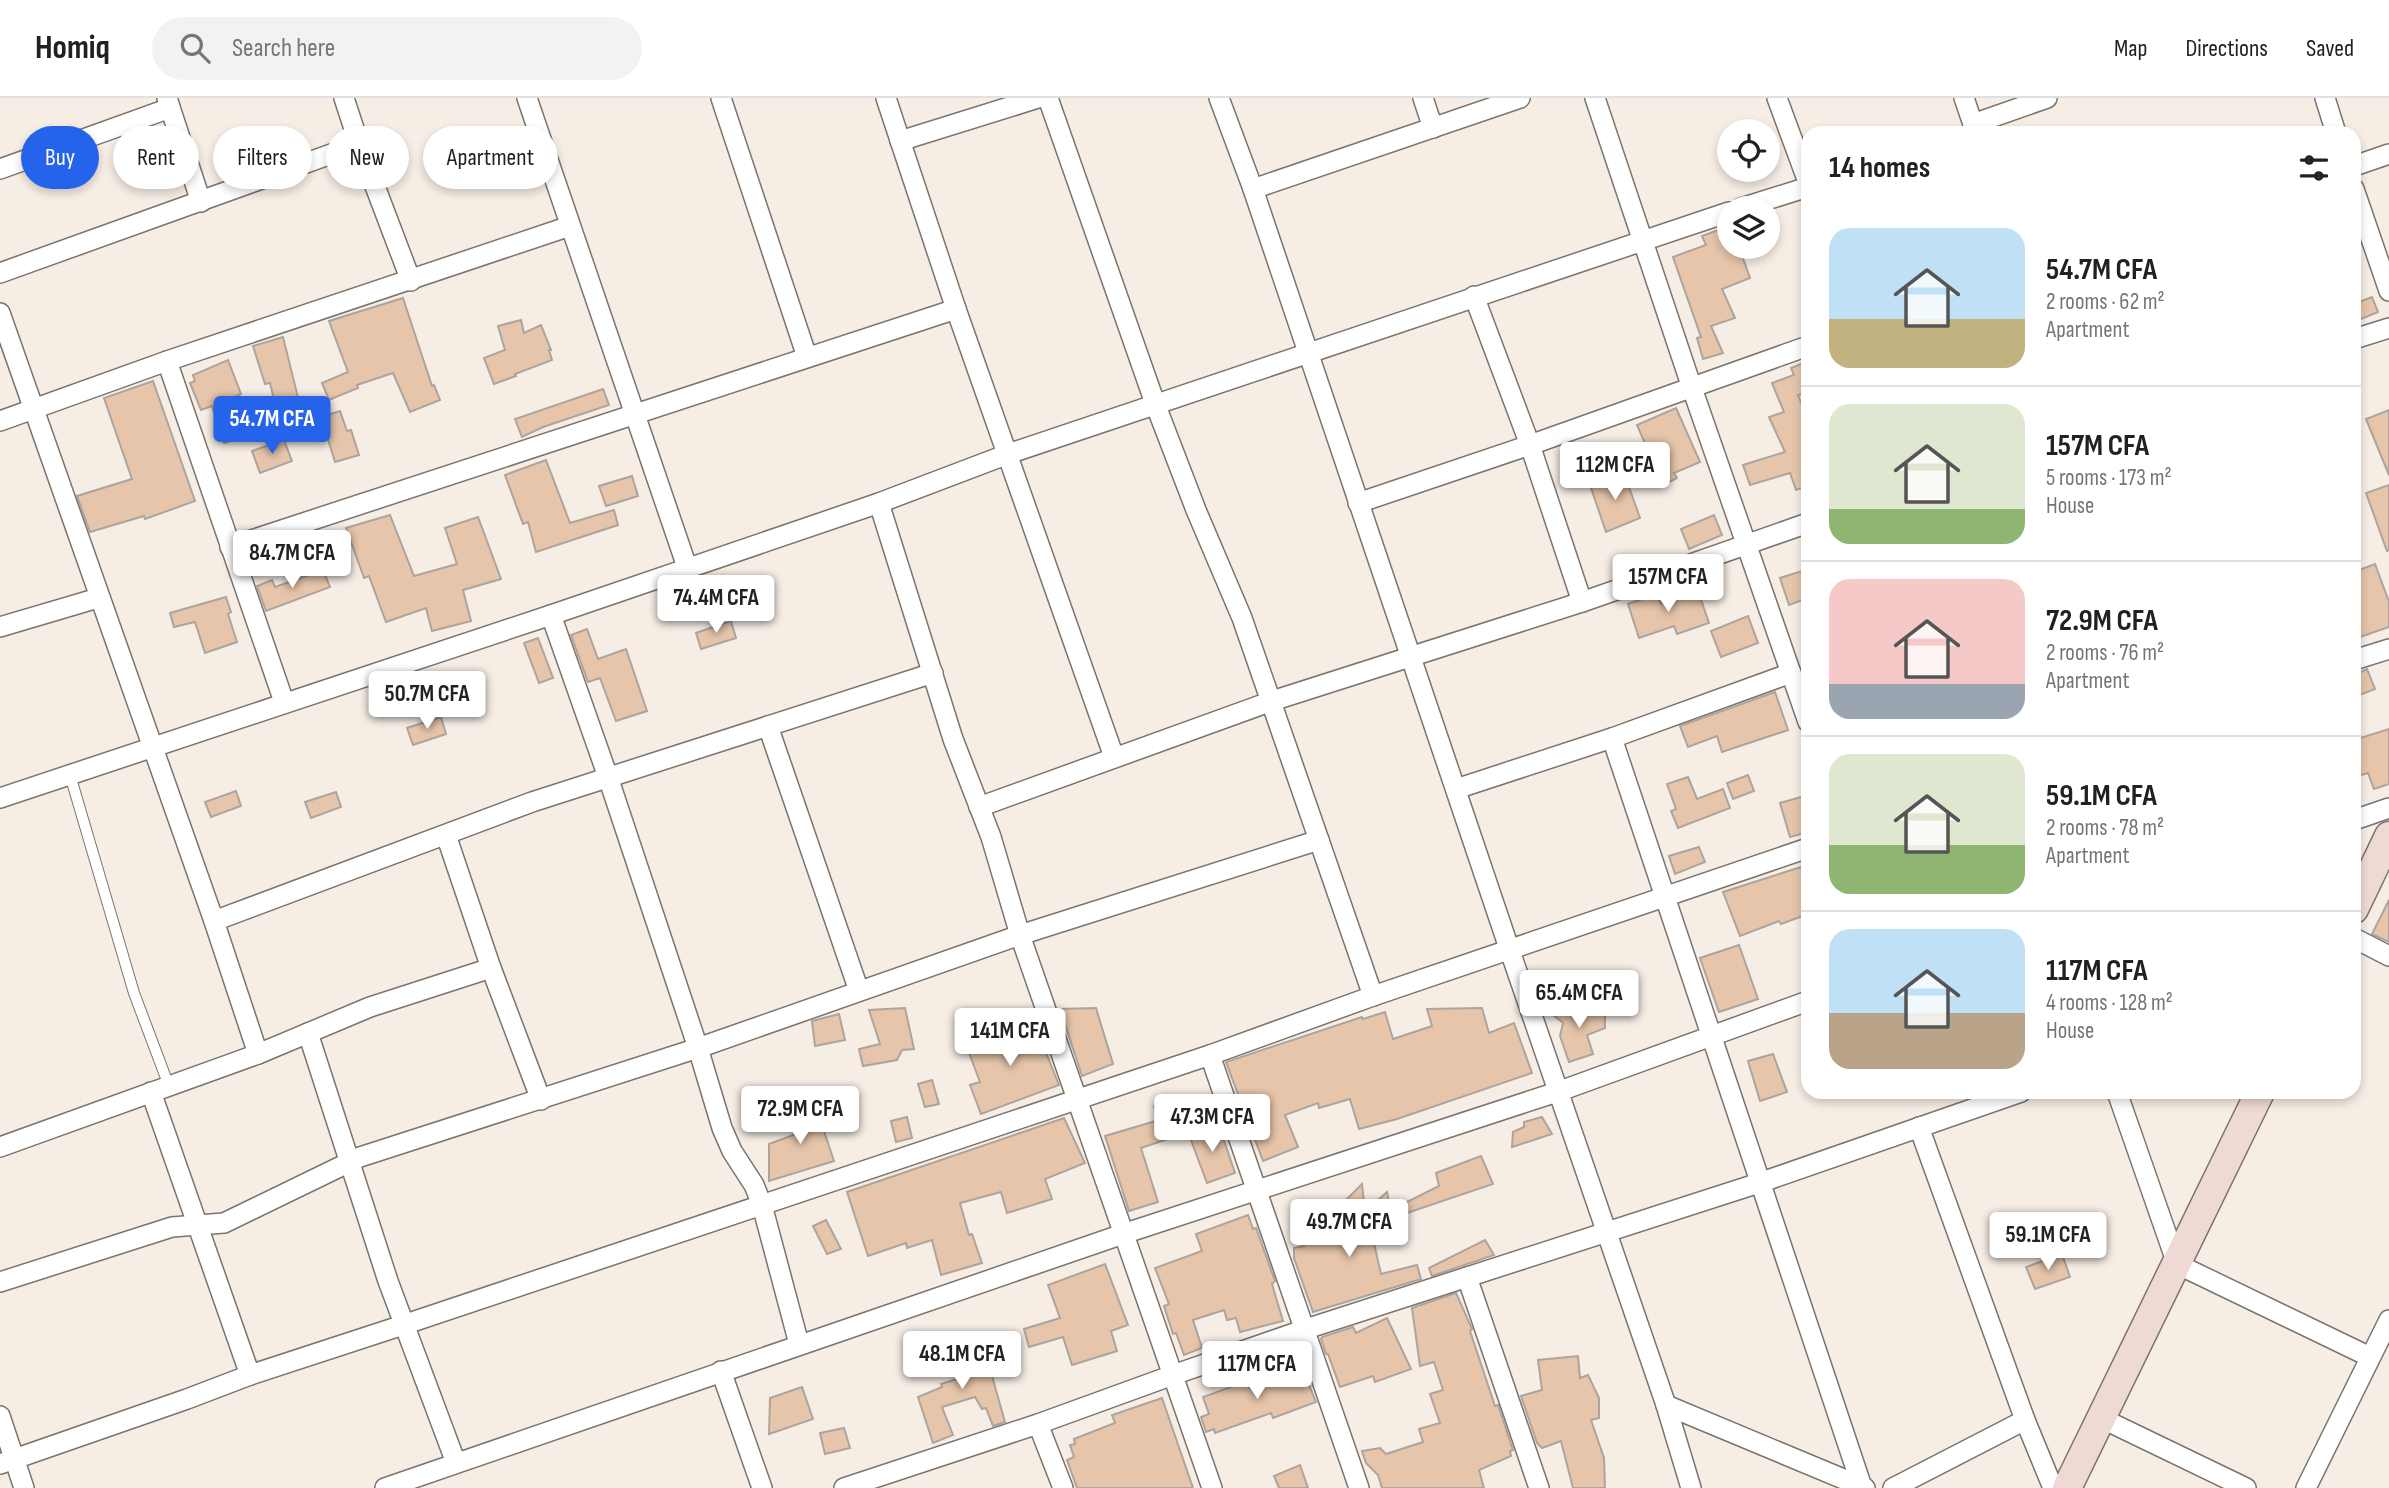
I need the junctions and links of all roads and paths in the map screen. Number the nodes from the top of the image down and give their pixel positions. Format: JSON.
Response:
{"nodes":[{"id":1,"x":344,"y":98,"type":"edge"},
{"id":2,"x":527,"y":98,"type":"edge"},
{"id":3,"x":721,"y":98,"type":"edge"},
{"id":4,"x":886,"y":98,"type":"edge"},
{"id":5,"x":1038,"y":98,"type":"edge"},
{"id":6,"x":1048,"y":98,"type":"edge"},
{"id":7,"x":1219,"y":98,"type":"edge"},
{"id":8,"x":1423,"y":98,"type":"edge"},
{"id":9,"x":1520,"y":98,"type":"edge"},
{"id":10,"x":1595,"y":98,"type":"edge"},
{"id":11,"x":1777,"y":98,"type":"edge"},
{"id":12,"x":1964,"y":98,"type":"edge"},
{"id":13,"x":2047,"y":98,"type":"edge"},
{"id":14,"x":2325,"y":98,"type":"edge"},
{"id":15,"x":168,"y":103,"type":"edge"},
{"id":16,"x":353,"y":126,"type":"edge"},
{"id":17,"x":1973,"y":126,"type":"edge"},
{"id":18,"x":1981,"y":126,"type":"edge"},
{"id":19,"x":2334,"y":126,"type":"edge"},
{"id":20,"x":1433,"y":128,"type":"junction"},
{"id":21,"x":900,"y":141,"type":"junction"},
{"id":22,"x":2389,"y":154,"type":"edge"},
{"id":23,"x":326,"y":156,"type":"edge"},
{"id":24,"x":2361,"y":164,"type":"edge"},
{"id":25,"x":1801,"y":165,"type":"edge"},
{"id":26,"x":0,"y":169,"type":"edge"},
{"id":27,"x":1801,"y":187,"type":"edge"},
{"id":28,"x":376,"y":189,"type":"edge"},
{"id":29,"x":1253,"y":189,"type":"junction"},
{"id":30,"x":1774,"y":196,"type":"edge"},
{"id":31,"x":201,"y":202,"type":"junction"},
{"id":32,"x":2361,"y":209,"type":"edge"},
{"id":33,"x":1717,"y":216,"type":"edge"},
{"id":34,"x":570,"y":226,"type":"junction"},
{"id":35,"x":1643,"y":240,"type":"junction"},
{"id":36,"x":0,"y":273,"type":"edge"},
{"id":37,"x":411,"y":281,"type":"junction"},
{"id":38,"x":2389,"y":290,"type":"edge"},
{"id":39,"x":1474,"y":296,"type":"junction"},
{"id":40,"x":956,"y":309,"type":"junction"},
{"id":41,"x":0,"y":313,"type":"edge"},
{"id":42,"x":2389,"y":328,"type":"edge"},
{"id":43,"x":2361,"y":337,"type":"edge"},
{"id":44,"x":1801,"y":349,"type":"edge"},
{"id":45,"x":1307,"y":354,"type":"junction"},
{"id":46,"x":807,"y":358,"type":"junction"},
{"id":47,"x":167,"y":361,"type":"junction"},
{"id":48,"x":1692,"y":388,"type":"junction"},
{"id":49,"x":1156,"y":406,"type":"junction"},
{"id":50,"x":32,"y":410,"type":"junction"},
{"id":51,"x":636,"y":414,"type":"junction"},
{"id":52,"x":0,"y":421,"type":"edge"},
{"id":53,"x":1530,"y":445,"type":"junction"},
{"id":54,"x":1008,"y":454,"type":"junction"},
{"id":55,"x":879,"y":503,"type":"junction"},
{"id":56,"x":1358,"y":503,"type":"junction"},
{"id":57,"x":1801,"y":526,"type":"edge"},
{"id":58,"x":1747,"y":545,"type":"junction"},
{"id":59,"x":229,"y":547,"type":"junction"},
{"id":60,"x":687,"y":567,"type":"junction"},
{"id":61,"x":99,"y":598,"type":"junction"},
{"id":62,"x":1582,"y":602,"type":"junction"},
{"id":63,"x":551,"y":615,"type":"junction"},
{"id":64,"x":0,"y":627,"type":"edge"},
{"id":65,"x":2389,"y":649,"type":"edge"},
{"id":66,"x":1410,"y":656,"type":"junction"},
{"id":67,"x":2361,"y":658,"type":"edge"},
{"id":68,"x":933,"y":673,"type":"junction"},
{"id":69,"x":1791,"y":673,"type":"junction"},
{"id":70,"x":1272,"y":701,"type":"junction"},
{"id":71,"x":284,"y":702,"type":"junction"},
{"id":72,"x":1801,"y":702,"type":"edge"},
{"id":73,"x":768,"y":726,"type":"junction"},
{"id":74,"x":1612,"y":738,"type":"junction"},
{"id":75,"x":152,"y":749,"type":"junction"},
{"id":76,"x":1114,"y":757,"type":"junction"},
{"id":77,"x":70,"y":775,"type":"junction"},
{"id":78,"x":608,"y":777,"type":"junction"},
{"id":79,"x":1456,"y":789,"type":"junction"},
{"id":80,"x":0,"y":798,"type":"edge"},
{"id":81,"x":979,"y":807,"type":"junction"},
{"id":82,"x":2389,"y":808,"type":"edge"},
{"id":83,"x":2361,"y":818,"type":"edge"},
{"id":84,"x":446,"y":835,"type":"junction"},
{"id":85,"x":2389,"y":836,"type":"edge"},
{"id":86,"x":1319,"y":840,"type":"junction"},
{"id":87,"x":1801,"y":850,"type":"edge"},
{"id":88,"x":2361,"y":894,"type":"edge"},
{"id":89,"x":1664,"y":898,"type":"junction"},
{"id":90,"x":214,"y":921,"type":"junction"},
{"id":91,"x":1020,"y":935,"type":"junction"},
{"id":92,"x":2361,"y":942,"type":"edge"},
{"id":93,"x":1510,"y":951,"type":"junction"},
{"id":94,"x":2389,"y":956,"type":"edge"},
{"id":95,"x":491,"y":968,"type":"junction"},
{"id":96,"x":859,"y":991,"type":"junction"},
{"id":97,"x":1373,"y":996,"type":"junction"},
{"id":98,"x":1801,"y":1003,"type":"edge"},
{"id":99,"x":307,"y":1032,"type":"junction"},
{"id":100,"x":1711,"y":1035,"type":"junction"},
{"id":101,"x":698,"y":1048,"type":"junction"},
{"id":102,"x":258,"y":1054,"type":"junction"},
{"id":103,"x":1210,"y":1055,"type":"junction"},
{"id":104,"x":160,"y":1089,"type":"junction"},
{"id":105,"x":1560,"y":1091,"type":"junction"},
{"id":106,"x":1077,"y":1098,"type":"junction"},
{"id":107,"x":2001,"y":1099,"type":"edge"},
{"id":108,"x":2119,"y":1099,"type":"edge"},
{"id":109,"x":2257,"y":1099,"type":"edge"},
{"id":110,"x":541,"y":1100,"type":"junction"},
{"id":111,"x":1919,"y":1127,"type":"junction"},
{"id":112,"x":0,"y":1147,"type":"edge"},
{"id":113,"x":349,"y":1162,"type":"junction"},
{"id":114,"x":1762,"y":1182,"type":"junction"},
{"id":115,"x":1256,"y":1190,"type":"junction"},
{"id":116,"x":762,"y":1205,"type":"junction"},
{"id":117,"x":196,"y":1226,"type":"junction"},
{"id":118,"x":1607,"y":1232,"type":"junction"},
{"id":119,"x":1124,"y":1234,"type":"junction"},
{"id":120,"x":2176,"y":1264,"type":"junction"},
{"id":121,"x":1467,"y":1277,"type":"junction"},
{"id":122,"x":0,"y":1282,"type":"edge"},
{"id":123,"x":2389,"y":1321,"type":"edge"},
{"id":124,"x":404,"y":1325,"type":"junction"},
{"id":125,"x":1306,"y":1329,"type":"junction"},
{"id":126,"x":799,"y":1344,"type":"junction"},
{"id":127,"x":2370,"y":1357,"type":"junction"},
{"id":128,"x":721,"y":1371,"type":"junction"},
{"id":129,"x":250,"y":1375,"type":"junction"},
{"id":130,"x":1172,"y":1375,"type":"junction"},
{"id":131,"x":1666,"y":1405,"type":"junction"},
{"id":132,"x":0,"y":1416,"type":"edge"},
{"id":133,"x":2102,"y":1419,"type":"junction"},
{"id":134,"x":2025,"y":1420,"type":"junction"},
{"id":135,"x":1038,"y":1424,"type":"junction"},
{"id":136,"x":7,"y":1462,"type":"edge"},
{"id":137,"x":456,"y":1463,"type":"junction"},
{"id":138,"x":397,"y":1486,"type":"edge"},
{"id":139,"x":1864,"y":1487,"type":"edge"},
{"id":140,"x":24,"y":1488,"type":"edge"},
{"id":141,"x":762,"y":1488,"type":"edge"},
{"id":142,"x":844,"y":1488,"type":"edge"},
{"id":143,"x":1063,"y":1488,"type":"edge"},
{"id":144,"x":1212,"y":1488,"type":"edge"},
{"id":145,"x":1359,"y":1488,"type":"edge"},
{"id":146,"x":1539,"y":1488,"type":"edge"},
{"id":147,"x":1691,"y":1488,"type":"edge"},
{"id":148,"x":1893,"y":1488,"type":"edge"},
{"id":149,"x":2053,"y":1488,"type":"edge"},
{"id":150,"x":2067,"y":1488,"type":"edge"},
{"id":151,"x":2246,"y":1488,"type":"edge"},
{"id":152,"x":2306,"y":1488,"type":"edge"}],
"edges":[{"from":1,"to":16,"type":"street"},
{"from":2,"to":34,"type":"street"},
{"from":3,"to":46,"type":"street"},
{"from":4,"to":21,"type":"street"},
{"from":5,"to":21,"type":"street"},
{"from":6,"to":49,"type":"street"},
{"from":7,"to":29,"type":"street"},
{"from":8,"to":20,"type":"street"},
{"from":9,"to":20,"type":"street"},
{"from":10,"to":35,"type":"street"},
{"from":11,"to":25,"type":"street"},
{"from":12,"to":17,"type":"street"},
{"from":13,"to":18,"type":"street"},
{"from":14,"to":19,"type":"street"},
{"from":15,"to":26,"type":"street"},
{"from":15,"to":31,"type":"street"},
{"from":20,"to":29,"type":"street"},
{"from":21,"to":40,"type":"street"},
{"from":22,"to":24,"type":"street"},
{"from":23,"to":31,"type":"street"},
{"from":27,"to":30,"type":"street"},
{"from":28,"to":37,"type":"street"},
{"from":29,"to":45,"type":"street"},
{"from":31,"to":36,"type":"street"},
{"from":32,"to":38,"type":"street"},
{"from":33,"to":35,"type":"street"},
{"from":34,"to":37,"type":"street"},
{"from":34,"to":51,"type":"street"},
{"from":35,"to":39,"type":"street"},
{"from":35,"to":48,"type":"street"},
{"from":37,"to":47,"type":"street"},
{"from":39,"to":45,"type":"street"},
{"from":39,"to":53,"type":"street"},
{"from":40,"to":46,"type":"street"},
{"from":40,"to":54,"type":"street"},
{"from":41,"to":50,"type":"street"},
{"from":42,"to":43,"type":"street"},
{"from":44,"to":48,"type":"street"},
{"from":45,"to":49,"type":"street"},
{"from":45,"to":56,"type":"street"},
{"from":46,"to":51,"type":"street"},
{"from":47,"to":50,"type":"street"},
{"from":47,"to":59,"type":"street"},
{"from":48,"to":53,"type":"street"},
{"from":48,"to":58,"type":"street"},
{"from":49,"to":54,"type":"street"},
{"from":49,"to":70,"type":"street"},
{"from":50,"to":52,"type":"street"},
{"from":50,"to":61,"type":"street"},
{"from":51,"to":59,"type":"street"},
{"from":51,"to":60,"type":"street"},
{"from":53,"to":56,"type":"street"},
{"from":53,"to":62,"type":"street"},
{"from":54,"to":55,"type":"street"},
{"from":54,"to":76,"type":"street"},
{"from":55,"to":60,"type":"street"},
{"from":55,"to":68,"type":"street"},
{"from":56,"to":66,"type":"street"},
{"from":57,"to":58,"type":"street"},
{"from":58,"to":62,"type":"street"},
{"from":58,"to":69,"type":"street"},
{"from":59,"to":71,"type":"street"},
{"from":60,"to":63,"type":"street"},
{"from":61,"to":64,"type":"street"},
{"from":61,"to":75,"type":"street"},
{"from":62,"to":66,"type":"street"},
{"from":63,"to":71,"type":"street"},
{"from":63,"to":78,"type":"street"},
{"from":65,"to":67,"type":"street"},
{"from":66,"to":70,"type":"street"},
{"from":66,"to":79,"type":"street"},
{"from":68,"to":73,"type":"street"},
{"from":68,"to":81,"type":"street"},
{"from":69,"to":72,"type":"street"},
{"from":69,"to":74,"type":"street"},
{"from":70,"to":76,"type":"street"},
{"from":70,"to":86,"type":"street"},
{"from":71,"to":75,"type":"street"},
{"from":73,"to":78,"type":"street"},
{"from":73,"to":96,"type":"street"},
{"from":74,"to":79,"type":"street"},
{"from":74,"to":89,"type":"street"},
{"from":75,"to":77,"type":"street"},
{"from":75,"to":90,"type":"street"},
{"from":76,"to":81,"type":"street"},
{"from":77,"to":80,"type":"street"},
{"from":77,"to":104,"type":"lane"},
{"from":78,"to":84,"type":"street"},
{"from":78,"to":101,"type":"street"},
{"from":79,"to":93,"type":"street"},
{"from":81,"to":91,"type":"street"},
{"from":82,"to":83,"type":"street"},
{"from":84,"to":90,"type":"street"},
{"from":84,"to":95,"type":"street"},
{"from":85,"to":88,"type":"street"},
{"from":86,"to":91,"type":"street"},
{"from":86,"to":97,"type":"street"},
{"from":87,"to":89,"type":"street"},
{"from":89,"to":93,"type":"street"},
{"from":89,"to":100,"type":"street"},
{"from":90,"to":102,"type":"street"},
{"from":91,"to":96,"type":"street"},
{"from":91,"to":106,"type":"street"},
{"from":92,"to":94,"type":"street"},
{"from":93,"to":97,"type":"street"},
{"from":93,"to":105,"type":"street"},
{"from":95,"to":99,"type":"street"},
{"from":95,"to":110,"type":"street"},
{"from":96,"to":101,"type":"street"},
{"from":97,"to":103,"type":"street"},
{"from":98,"to":100,"type":"street"},
{"from":99,"to":102,"type":"street"},
{"from":99,"to":113,"type":"street"},
{"from":100,"to":105,"type":"street"},
{"from":100,"to":114,"type":"street"},
{"from":101,"to":110,"type":"street"},
{"from":101,"to":116,"type":"street"},
{"from":102,"to":104,"type":"street"},
{"from":103,"to":106,"type":"street"},
{"from":103,"to":115,"type":"street"},
{"from":104,"to":112,"type":"street"},
{"from":104,"to":117,"type":"street"},
{"from":105,"to":115,"type":"street"},
{"from":105,"to":118,"type":"street"},
{"from":106,"to":116,"type":"street"},
{"from":106,"to":119,"type":"street"},
{"from":107,"to":111,"type":"street"},
{"from":108,"to":120,"type":"street"},
{"from":109,"to":120,"type":"street"},
{"from":110,"to":113,"type":"street"},
{"from":111,"to":114,"type":"street"},
{"from":111,"to":134,"type":"street"},
{"from":113,"to":117,"type":"street"},
{"from":113,"to":124,"type":"street"},
{"from":114,"to":118,"type":"street"},
{"from":114,"to":139,"type":"street"},
{"from":115,"to":119,"type":"street"},
{"from":115,"to":125,"type":"street"},
{"from":116,"to":124,"type":"street"},
{"from":116,"to":126,"type":"street"},
{"from":117,"to":122,"type":"street"},
{"from":117,"to":129,"type":"street"},
{"from":118,"to":121,"type":"street"},
{"from":118,"to":131,"type":"street"},
{"from":119,"to":126,"type":"street"},
{"from":119,"to":130,"type":"street"},
{"from":120,"to":127,"type":"street"},
{"from":120,"to":133,"type":"street"},
{"from":121,"to":125,"type":"street"},
{"from":121,"to":146,"type":"street"},
{"from":123,"to":127,"type":"street"},
{"from":124,"to":129,"type":"street"},
{"from":124,"to":137,"type":"street"},
{"from":125,"to":130,"type":"street"},
{"from":125,"to":145,"type":"street"},
{"from":126,"to":128,"type":"street"},
{"from":127,"to":152,"type":"street"},
{"from":128,"to":137,"type":"street"},
{"from":128,"to":141,"type":"street"},
{"from":129,"to":136,"type":"street"},
{"from":130,"to":135,"type":"street"},
{"from":130,"to":144,"type":"street"},
{"from":131,"to":139,"type":"street"},
{"from":131,"to":147,"type":"street"},
{"from":132,"to":136,"type":"street"},
{"from":133,"to":150,"type":"street"},
{"from":133,"to":151,"type":"street"},
{"from":134,"to":148,"type":"street"},
{"from":134,"to":149,"type":"street"},
{"from":135,"to":142,"type":"street"},
{"from":135,"to":143,"type":"street"},
{"from":136,"to":140,"type":"street"},
{"from":137,"to":138,"type":"street"}]}
